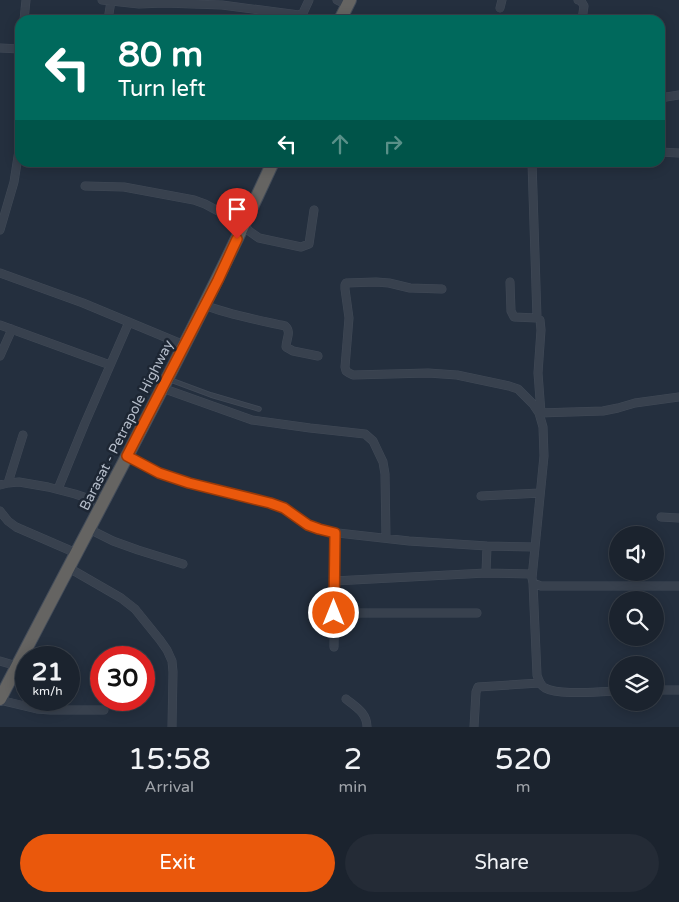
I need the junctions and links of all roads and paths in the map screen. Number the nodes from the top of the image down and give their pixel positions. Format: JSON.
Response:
{"nodes":[{"id":1,"x":26,"y":0,"type":"edge"},
{"id":2,"x":102,"y":0,"type":"edge"},
{"id":3,"x":309,"y":0,"type":"edge"},
{"id":4,"x":578,"y":0,"type":"edge"},
{"id":5,"x":111,"y":1,"type":"edge"},
{"id":6,"x":345,"y":2,"type":"edge"},
{"id":7,"x":24,"y":15,"type":"edge"},
{"id":8,"x":109,"y":15,"type":"edge"},
{"id":9,"x":341,"y":15,"type":"edge"},
{"id":10,"x":583,"y":15,"type":"edge"},
{"id":11,"x":0,"y":48,"type":"edge"},
{"id":12,"x":15,"y":49,"type":"edge"},
{"id":13,"x":679,"y":95,"type":"edge"},
{"id":14,"x":665,"y":97,"type":"edge"},
{"id":15,"x":665,"y":152,"type":"edge"},
{"id":16,"x":679,"y":153,"type":"edge"},
{"id":17,"x":16,"y":167,"type":"edge"},
{"id":18,"x":271,"y":167,"type":"edge"},
{"id":19,"x":532,"y":167,"type":"edge"},
{"id":20,"x":85,"y":186,"type":"dead end"},
{"id":21,"x":314,"y":210,"type":"dead end"},
{"id":22,"x":244,"y":225,"type":"junction"},
{"id":23,"x":0,"y":230,"type":"edge"},
{"id":24,"x":0,"y":273,"type":"edge"},
{"id":25,"x":510,"y":282,"type":"dead end"},
{"id":26,"x":442,"y":289,"type":"dead end"},
{"id":27,"x":204,"y":305,"type":"junction"},
{"id":28,"x":537,"y":318,"type":"junction"},
{"id":29,"x":129,"y":322,"type":"junction"},
{"id":30,"x":0,"y":325,"type":"edge"},
{"id":31,"x":12,"y":329,"type":"junction"},
{"id":32,"x":184,"y":345,"type":"junction"},
{"id":33,"x":0,"y":356,"type":"edge"},
{"id":34,"x":318,"y":356,"type":"dead end"},
{"id":35,"x":110,"y":365,"type":"junction"},
{"id":36,"x":165,"y":384,"type":"junction"},
{"id":37,"x":679,"y":397,"type":"edge"},
{"id":38,"x":259,"y":409,"type":"dead end"},
{"id":39,"x":540,"y":413,"type":"junction"},
{"id":40,"x":23,"y":435,"type":"dead end"},
{"id":41,"x":127,"y":456,"type":"junction"},
{"id":42,"x":4,"y":484,"type":"edge"},
{"id":43,"x":58,"y":489,"type":"junction"},
{"id":44,"x":540,"y":493,"type":"junction"},
{"id":45,"x":481,"y":496,"type":"dead end"},
{"id":46,"x":102,"y":503,"type":"junction"},
{"id":47,"x":0,"y":511,"type":"edge"},
{"id":48,"x":661,"y":517,"type":"dead end"},
{"id":49,"x":679,"y":518,"type":"edge"},
{"id":50,"x":89,"y":529,"type":"junction"},
{"id":51,"x":335,"y":533,"type":"junction"},
{"id":52,"x":386,"y":538,"type":"junction"},
{"id":53,"x":487,"y":546,"type":"junction"},
{"id":54,"x":535,"y":547,"type":"junction"},
{"id":55,"x":76,"y":553,"type":"junction"},
{"id":56,"x":183,"y":564,"type":"dead end"},
{"id":57,"x":69,"y":568,"type":"junction"},
{"id":58,"x":486,"y":573,"type":"junction"},
{"id":59,"x":532,"y":574,"type":"junction"},
{"id":60,"x":334,"y":581,"type":"junction"},
{"id":61,"x":533,"y":583,"type":"junction"},
{"id":62,"x":679,"y":586,"type":"edge"},
{"id":63,"x":334,"y":613,"type":"junction"},
{"id":64,"x":477,"y":613,"type":"dead end"},
{"id":65,"x":28,"y":646,"type":"edge"},
{"id":66,"x":334,"y":647,"type":"dead end"},
{"id":67,"x":0,"y":661,"type":"edge"},
{"id":68,"x":15,"y":665,"type":"edge"},
{"id":69,"x":15,"y":670,"type":"edge"},
{"id":70,"x":539,"y":683,"type":"junction"},
{"id":71,"x":664,"y":690,"type":"edge"},
{"id":72,"x":679,"y":690,"type":"edge"},
{"id":73,"x":609,"y":691,"type":"edge"},
{"id":74,"x":346,"y":699,"type":"dead end"},
{"id":75,"x":0,"y":700,"type":"edge"},
{"id":76,"x":90,"y":710,"type":"edge"},
{"id":77,"x":172,"y":727,"type":"edge"},
{"id":78,"x":367,"y":727,"type":"edge"},
{"id":79,"x":474,"y":727,"type":"edge"}],
"edges":[{"from":1,"to":7,"type":"street"},
{"from":2,"to":5,"type":"street"},
{"from":3,"to":5,"type":"street"},
{"from":4,"to":10,"type":"street"},
{"from":5,"to":8,"type":"street"},
{"from":6,"to":9,"type":"highway"},
{"from":11,"to":12,"type":"street"},
{"from":13,"to":14,"type":"street"},
{"from":15,"to":16,"type":"street"},
{"from":17,"to":23,"type":"street"},
{"from":18,"to":22,"type":"highway","name":"Barasat - Petrapole Highway"},
{"from":19,"to":28,"type":"street"},
{"from":20,"to":22,"type":"street"},
{"from":21,"to":22,"type":"street"},
{"from":22,"to":27,"type":"highway","name":"Barasat - Petrapole Highway"},
{"from":24,"to":29,"type":"street"},
{"from":25,"to":28,"type":"street"},
{"from":26,"to":39,"type":"street"},
{"from":27,"to":32,"type":"highway","name":"Barasat - Petrapole Highway"},
{"from":27,"to":34,"type":"street"},
{"from":28,"to":39,"type":"street"},
{"from":29,"to":32,"type":"street"},
{"from":29,"to":35,"type":"street"},
{"from":30,"to":31,"type":"street"},
{"from":31,"to":33,"type":"street"},
{"from":31,"to":35,"type":"street"},
{"from":32,"to":36,"type":"highway","name":"Barasat - Petrapole Highway"},
{"from":35,"to":43,"type":"street"},
{"from":36,"to":38,"type":"lane"},
{"from":36,"to":41,"type":"highway","name":"Barasat - Petrapole Highway"},
{"from":36,"to":52,"type":"street"},
{"from":37,"to":39,"type":"street"},
{"from":39,"to":44,"type":"street"},
{"from":40,"to":42,"type":"street"},
{"from":41,"to":46,"type":"highway","name":"Barasat - Petrapole Highway"},
{"from":41,"to":51,"type":"street"},
{"from":42,"to":43,"type":"street"},
{"from":43,"to":46,"type":"street"},
{"from":44,"to":45,"type":"street"},
{"from":44,"to":54,"type":"street"},
{"from":46,"to":50,"type":"highway","name":"Barasat - Petrapole Highway"},
{"from":47,"to":55,"type":"street"},
{"from":48,"to":49,"type":"street"},
{"from":50,"to":55,"type":"highway","name":"Barasat - Petrapole Highway"},
{"from":50,"to":56,"type":"street"},
{"from":51,"to":52,"type":"street"},
{"from":51,"to":60,"type":"street"},
{"from":52,"to":53,"type":"street"},
{"from":53,"to":54,"type":"street"},
{"from":53,"to":58,"type":"street"},
{"from":54,"to":59,"type":"street"},
{"from":55,"to":57,"type":"highway","name":"Barasat - Petrapole Highway"},
{"from":57,"to":65,"type":"highway","name":"Barasat - Petrapole Highway"},
{"from":57,"to":77,"type":"street"},
{"from":58,"to":59,"type":"street"},
{"from":58,"to":60,"type":"street"},
{"from":59,"to":61,"type":"street"},
{"from":60,"to":63,"type":"street"},
{"from":61,"to":62,"type":"street"},
{"from":61,"to":70,"type":"street"},
{"from":63,"to":64,"type":"street"},
{"from":63,"to":66,"type":"street"},
{"from":67,"to":68,"type":"street"},
{"from":69,"to":75,"type":"highway","name":"Barasat - Petrapole Highway"},
{"from":70,"to":73,"type":"street"},
{"from":70,"to":79,"type":"street"},
{"from":71,"to":72,"type":"street"},
{"from":74,"to":78,"type":"street"},
{"from":75,"to":76,"type":"street"}]}
